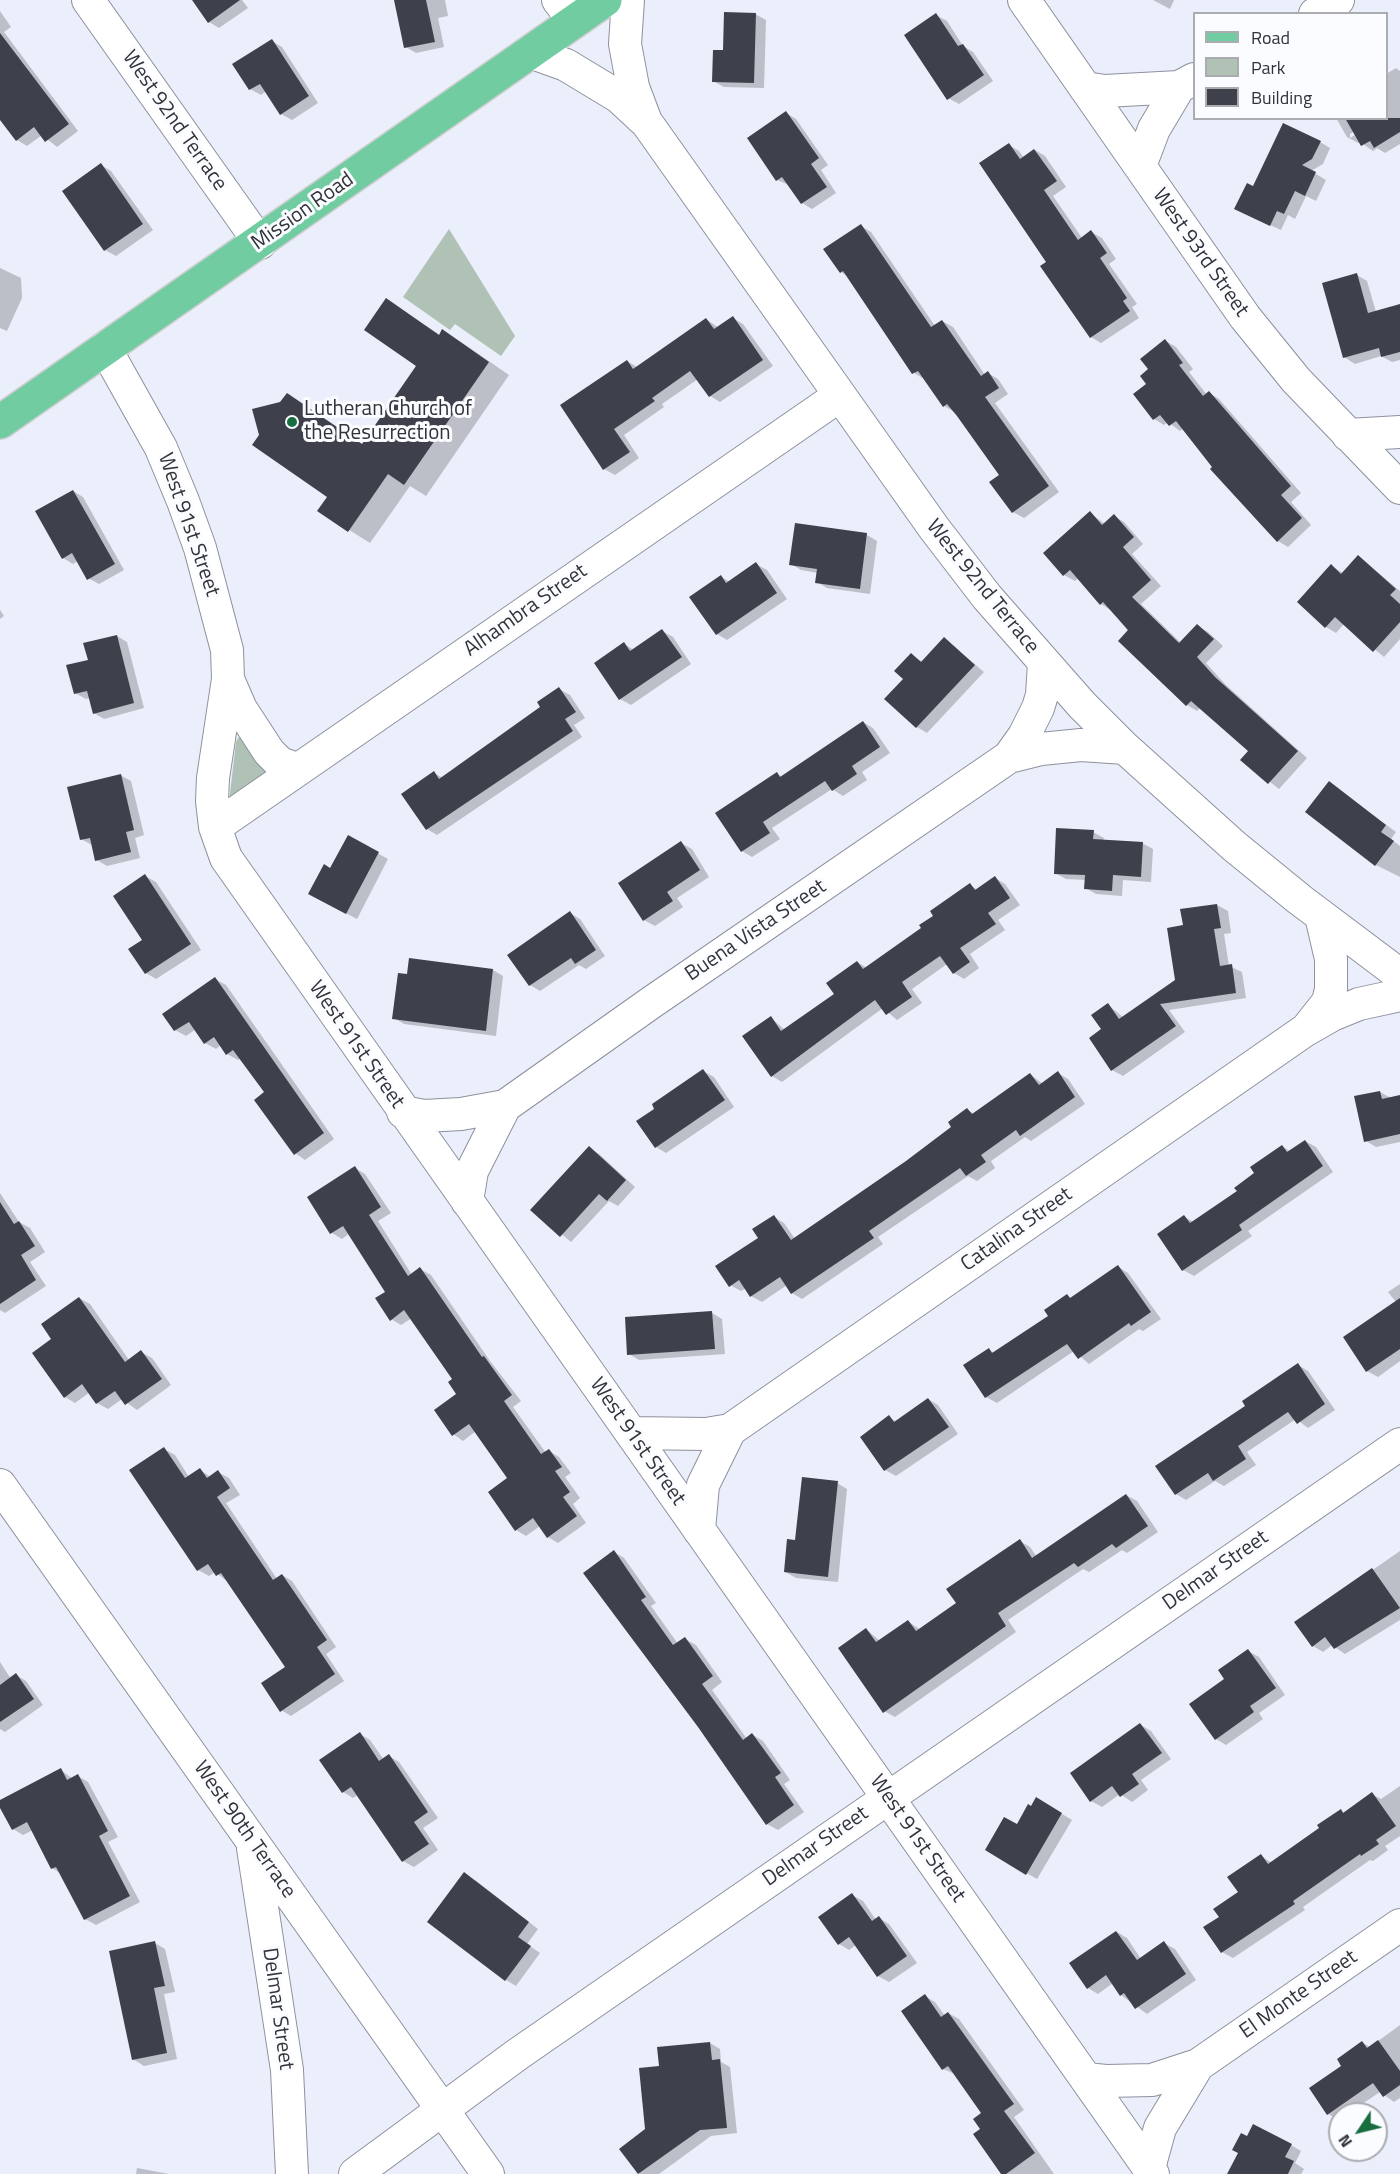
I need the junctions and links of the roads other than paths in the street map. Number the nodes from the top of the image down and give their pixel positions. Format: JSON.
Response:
{"nodes":[{"id":1,"x":87,"y":0,"type":"edge"},
{"id":2,"x":605,"y":0,"type":"edge"},
{"id":3,"x":628,"y":0,"type":"edge"},
{"id":4,"x":1024,"y":0,"type":"edge"},
{"id":5,"x":1338,"y":0,"type":"edge"},
{"id":6,"x":566,"y":11,"type":"edge"},
{"id":7,"x":1318,"y":12,"type":"edge"},
{"id":8,"x":530,"y":52,"type":"junction"},
{"id":9,"x":1187,"y":83,"type":"edge"},
{"id":10,"x":1085,"y":88,"type":"junction"},
{"id":11,"x":647,"y":123,"type":"junction"},
{"id":12,"x":1140,"y":166,"type":"junction"},
{"id":13,"x":260,"y":243,"type":"junction"},
{"id":14,"x":105,"y":348,"type":"junction"},
{"id":15,"x":839,"y":396,"type":"junction"},
{"id":16,"x":0,"y":422,"type":"edge"},
{"id":17,"x":1400,"y":432,"type":"edge"},
{"id":18,"x":1348,"y":435,"type":"junction"},
{"id":19,"x":1400,"y":488,"type":"edge"},
{"id":20,"x":1044,"y":663,"type":"junction"},
{"id":21,"x":228,"y":679,"type":"junction"},
{"id":22,"x":1125,"y":748,"type":"junction"},
{"id":23,"x":1009,"y":757,"type":"junction"},
{"id":24,"x":297,"y":769,"type":"junction"},
{"id":25,"x":215,"y":827,"type":"junction"},
{"id":26,"x":1321,"y":915,"type":"junction"},
{"id":27,"x":1400,"y":975,"type":"edge"},
{"id":28,"x":1400,"y":994,"type":"edge"},
{"id":29,"x":1304,"y":1031,"type":"junction"},
{"id":30,"x":505,"y":1106,"type":"junction"},
{"id":31,"x":403,"y":1112,"type":"junction"},
{"id":32,"x":467,"y":1201,"type":"junction"},
{"id":33,"x":730,"y":1430,"type":"junction"},
{"id":34,"x":631,"y":1433,"type":"junction"},
{"id":35,"x":1400,"y":1444,"type":"edge"},
{"id":36,"x":0,"y":1485,"type":"edge"},
{"id":37,"x":699,"y":1530,"type":"junction"},
{"id":38,"x":888,"y":1797,"type":"junction"},
{"id":39,"x":252,"y":1845,"type":"junction"},
{"id":40,"x":1400,"y":1924,"type":"edge"},
{"id":41,"x":1198,"y":2065,"type":"junction"},
{"id":42,"x":1086,"y":2079,"type":"junction"},
{"id":43,"x":444,"y":2110,"type":"junction"},
{"id":44,"x":1151,"y":2171,"type":"edge"},
{"id":45,"x":292,"y":2174,"type":"edge"},
{"id":46,"x":355,"y":2174,"type":"edge"},
{"id":47,"x":488,"y":2174,"type":"edge"}],
"edges":[{"from":1,"to":13,"type":"street","name":"West 92nd Terrace"},
{"from":2,"to":6,"type":"main road","name":"Mission Road"},
{"from":3,"to":11,"type":"street","name":"West 92nd Terrace"},
{"from":4,"to":10,"type":"street","name":"West 93rd Street"},
{"from":5,"to":7,"type":"street"},
{"from":6,"to":8,"type":"main road","name":"Mission Road"},
{"from":8,"to":11,"type":"street","name":"West 92nd Terrace"},
{"from":8,"to":13,"type":"main road","name":"Mission Road"},
{"from":9,"to":10,"type":"street"},
{"from":9,"to":12,"type":"street"},
{"from":10,"to":12,"type":"street","name":"West 93rd Street"},
{"from":11,"to":15,"type":"street","name":"West 92nd Terrace"},
{"from":12,"to":18,"type":"street","name":"West 93rd Street"},
{"from":13,"to":14,"type":"main road","name":"Mission Road"},
{"from":14,"to":16,"type":"main road","name":"Mission Road"},
{"from":14,"to":21,"type":"street","name":"West 91st Street"},
{"from":15,"to":20,"type":"street","name":"West 92nd Terrace"},
{"from":15,"to":24,"type":"street","name":"Alhambra Street"},
{"from":17,"to":18,"type":"street"},
{"from":18,"to":19,"type":"street","name":"West 93rd Street"},
{"from":20,"to":22,"type":"street","name":"West 92nd Terrace"},
{"from":20,"to":23,"type":"street","name":"Buena Vista Street"},
{"from":21,"to":24,"type":"street","name":"West 91st Street"},
{"from":21,"to":25,"type":"street","name":"West 91st Street"},
{"from":22,"to":23,"type":"street","name":"Buena Vista Street"},
{"from":22,"to":26,"type":"street","name":"West 92nd Terrace"},
{"from":23,"to":30,"type":"street","name":"Buena Vista Street"},
{"from":24,"to":25,"type":"street","name":"Alhambra Street"},
{"from":25,"to":31,"type":"street","name":"West 91st Street"},
{"from":26,"to":27,"type":"street","name":"West 92nd Terrace"},
{"from":26,"to":29,"type":"street","name":"Catalina Street"},
{"from":28,"to":29,"type":"street","name":"Catalina Street"},
{"from":29,"to":33,"type":"street","name":"Catalina Street"},
{"from":30,"to":31,"type":"street","name":"Buena Vista Street"},
{"from":30,"to":32,"type":"street","name":"Buena Vista Street"},
{"from":31,"to":32,"type":"street","name":"West 91st Street"},
{"from":32,"to":34,"type":"street","name":"West 91st Street"},
{"from":33,"to":34,"type":"street","name":"Catalina Street"},
{"from":33,"to":37,"type":"street","name":"Catalina Street"},
{"from":34,"to":37,"type":"street","name":"West 91st Street"},
{"from":35,"to":38,"type":"street","name":"Delmar Street"},
{"from":36,"to":39,"type":"street","name":"West 90th Terrace"},
{"from":37,"to":38,"type":"street","name":"West 91st Street"},
{"from":38,"to":42,"type":"street","name":"West 91st Street"},
{"from":38,"to":43,"type":"street","name":"Delmar Street"},
{"from":39,"to":43,"type":"street","name":"West 90th Terrace"},
{"from":39,"to":45,"type":"street","name":"Delmar Street"},
{"from":40,"to":41,"type":"street","name":"El Monte Street"},
{"from":41,"to":42,"type":"street","name":"El Monte Street"},
{"from":41,"to":44,"type":"street","name":"El Monte Street"},
{"from":42,"to":44,"type":"street","name":"West 91st Street"},
{"from":43,"to":46,"type":"street","name":"Delmar Street"},
{"from":43,"to":47,"type":"street","name":"West 90th Terrace"}]}
